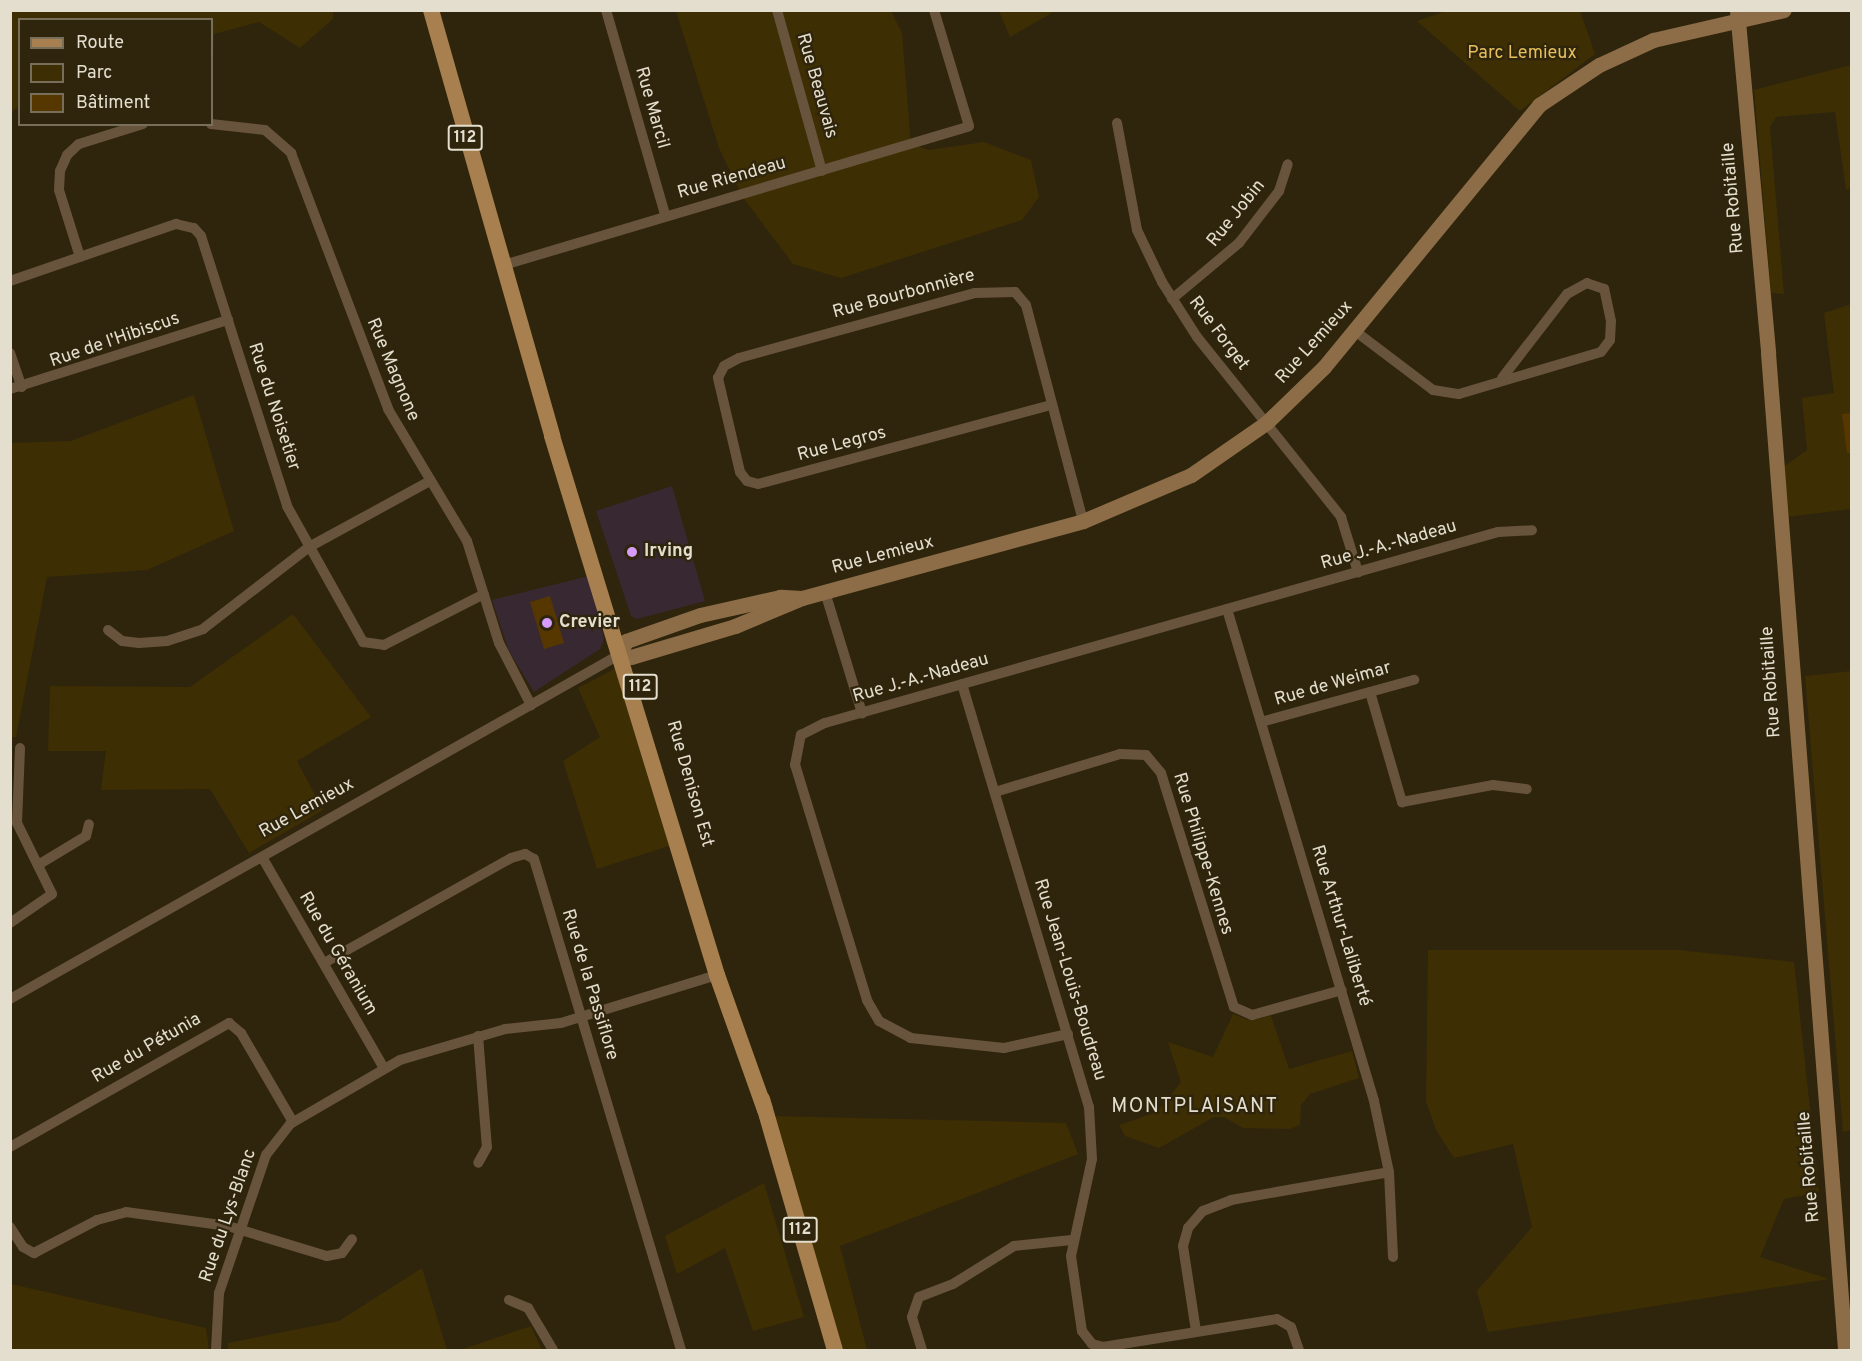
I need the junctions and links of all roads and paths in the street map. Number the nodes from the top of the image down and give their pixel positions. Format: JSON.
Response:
{"nodes":[{"id":1,"x":431,"y":10,"type":"edge"},
{"id":2,"x":606,"y":10,"type":"edge"},
{"id":3,"x":777,"y":10,"type":"edge"},
{"id":4,"x":934,"y":10,"type":"edge"},
{"id":5,"x":1784,"y":10,"type":"edge"},
{"id":6,"x":1737,"y":15,"type":"edge"},
{"id":7,"x":1117,"y":123,"type":"dead end"},
{"id":8,"x":213,"y":124,"type":"edge"},
{"id":9,"x":137,"y":126,"type":"edge"},
{"id":10,"x":1288,"y":164,"type":"dead end"},
{"id":11,"x":822,"y":171,"type":"junction"},
{"id":12,"x":665,"y":216,"type":"junction"},
{"id":13,"x":80,"y":257,"type":"junction"},
{"id":14,"x":504,"y":265,"type":"junction"},
{"id":15,"x":10,"y":281,"type":"edge"},
{"id":16,"x":1172,"y":299,"type":"junction"},
{"id":17,"x":228,"y":320,"type":"junction"},
{"id":18,"x":1355,"y":331,"type":"junction"},
{"id":19,"x":10,"y":353,"type":"edge"},
{"id":20,"x":718,"y":378,"type":"joint"},
{"id":21,"x":1502,"y":378,"type":"junction"},
{"id":22,"x":16,"y":388,"type":"edge"},
{"id":23,"x":1051,"y":405,"type":"junction"},
{"id":24,"x":1266,"y":423,"type":"junction"},
{"id":25,"x":430,"y":481,"type":"junction"},
{"id":26,"x":1083,"y":521,"type":"junction"},
{"id":27,"x":1532,"y":530,"type":"dead end"},
{"id":28,"x":309,"y":547,"type":"junction"},
{"id":29,"x":1358,"y":572,"type":"junction"},
{"id":30,"x":825,"y":592,"type":"junction"},
{"id":31,"x":484,"y":594,"type":"junction"},
{"id":32,"x":1227,"y":609,"type":"junction"},
{"id":33,"x":108,"y":630,"type":"dead end"},
{"id":34,"x":625,"y":651,"type":"junction"},
{"id":35,"x":1414,"y":680,"type":"dead end"},
{"id":36,"x":962,"y":684,"type":"junction"},
{"id":37,"x":1370,"y":692,"type":"junction"},
{"id":38,"x":531,"y":705,"type":"junction"},
{"id":39,"x":862,"y":713,"type":"junction"},
{"id":40,"x":1261,"y":722,"type":"junction"},
{"id":41,"x":20,"y":748,"type":"dead end"},
{"id":42,"x":1527,"y":789,"type":"dead end"},
{"id":43,"x":995,"y":792,"type":"junction"},
{"id":44,"x":89,"y":824,"type":"dead end"},
{"id":45,"x":262,"y":857,"type":"junction"},
{"id":46,"x":38,"y":865,"type":"junction"},
{"id":47,"x":10,"y":923,"type":"edge"},
{"id":48,"x":324,"y":963,"type":"junction"},
{"id":49,"x":717,"y":975,"type":"junction"},
{"id":50,"x":1342,"y":990,"type":"junction"},
{"id":51,"x":12,"y":996,"type":"edge"},
{"id":52,"x":582,"y":1016,"type":"junction"},
{"id":53,"x":1068,"y":1034,"type":"junction"},
{"id":54,"x":478,"y":1036,"type":"junction"},
{"id":55,"x":384,"y":1068,"type":"junction"},
{"id":56,"x":765,"y":1110,"type":"junction"},
{"id":57,"x":293,"y":1122,"type":"junction"},
{"id":58,"x":10,"y":1147,"type":"edge"},
{"id":59,"x":478,"y":1163,"type":"dead end"},
{"id":60,"x":1389,"y":1172,"type":"junction"},
{"id":61,"x":10,"y":1227,"type":"edge"},
{"id":62,"x":241,"y":1230,"type":"junction"},
{"id":63,"x":352,"y":1239,"type":"dead end"},
{"id":64,"x":1072,"y":1240,"type":"junction"},
{"id":65,"x":1393,"y":1257,"type":"dead end"},
{"id":66,"x":509,"y":1300,"type":"dead end"},
{"id":67,"x":1196,"y":1331,"type":"junction"},
{"id":68,"x":216,"y":1350,"type":"edge"},
{"id":69,"x":553,"y":1350,"type":"edge"},
{"id":70,"x":681,"y":1350,"type":"edge"},
{"id":71,"x":835,"y":1350,"type":"edge"},
{"id":72,"x":922,"y":1350,"type":"edge"},
{"id":73,"x":1299,"y":1350,"type":"edge"},
{"id":74,"x":1845,"y":1350,"type":"edge"}],
"edges":[{"from":1,"to":14,"type":"main road","name":"Rue Denison Est","number":"112"},
{"from":2,"to":12,"type":"street","name":"Rue Marcil"},
{"from":3,"to":11,"type":"street","name":"Rue Beauvais"},
{"from":4,"to":11,"type":"street","name":"Rue Riendeau"},
{"from":5,"to":6,"type":"street","name":"Rue Lemieux"},
{"from":6,"to":18,"type":"street","name":"Rue Lemieux"},
{"from":6,"to":74,"type":"street","name":"Rue Robitaille"},
{"from":7,"to":16,"type":"street","name":"Rue Forget"},
{"from":8,"to":25,"type":"street","name":"Rue Magnone"},
{"from":9,"to":13,"type":"street"},
{"from":10,"to":16,"type":"street","name":"Rue Jobin"},
{"from":11,"to":12,"type":"street","name":"Rue Riendeau"},
{"from":12,"to":14,"type":"street","name":"Rue Riendeau"},
{"from":13,"to":15,"type":"street","name":"Rue du Noisetier"},
{"from":13,"to":17,"type":"street","name":"Rue du Noisetier"},
{"from":14,"to":34,"type":"main road","name":"Rue Denison Est"},
{"from":16,"to":24,"type":"street","name":"Rue Forget"},
{"from":17,"to":22,"type":"street","name":"Rue de l'Hibiscus"},
{"from":17,"to":28,"type":"street","name":"Rue du Noisetier"},
{"from":18,"to":21,"type":"street"},
{"from":18,"to":24,"type":"street","name":"Rue Lemieux"},
{"from":19,"to":22,"type":"street"},
{"from":20,"to":23,"type":"street","name":"Rue Legros"},
{"from":20,"to":23,"type":"street","name":"Rue Bourbonnière"},
{"from":21,"to":21,"type":"street"},
{"from":23,"to":26,"type":"street","name":"Rue Bourbonnière"},
{"from":24,"to":26,"type":"street","name":"Rue Lemieux"},
{"from":24,"to":29,"type":"street","name":"Rue Forget"},
{"from":25,"to":28,"type":"street"},
{"from":25,"to":31,"type":"street","name":"Rue Magnone"},
{"from":26,"to":30,"type":"street","name":"Rue Lemieux"},
{"from":27,"to":29,"type":"street","name":"Rue J.-A.-Nadeau"},
{"from":28,"to":31,"type":"street","name":"Rue du Noisetier"},
{"from":28,"to":33,"type":"street"},
{"from":29,"to":32,"type":"street","name":"Rue J.-A.-Nadeau"},
{"from":30,"to":34,"type":"street","name":"Rue Lemieux"},
{"from":30,"to":39,"type":"street"},
{"from":31,"to":38,"type":"street","name":"Rue Magnone"},
{"from":32,"to":36,"type":"street","name":"Rue J.-A.-Nadeau"},
{"from":32,"to":40,"type":"street","name":"Rue Arthur-Laliberté"},
{"from":34,"to":38,"type":"street","name":"Rue Lemieux"},
{"from":34,"to":49,"type":"main road","name":"Rue Denison Est"},
{"from":34,"to":56,"type":"main road","name":"Rue Denison Est","number":"112"},
{"from":35,"to":37,"type":"street","name":"Rue de Weimar"},
{"from":36,"to":39,"type":"street","name":"Rue J.-A.-Nadeau"},
{"from":36,"to":43,"type":"street","name":"Rue Jean-Louis-Boudreau"},
{"from":37,"to":40,"type":"street","name":"Rue de Weimar"},
{"from":37,"to":42,"type":"street"},
{"from":38,"to":45,"type":"street","name":"Rue Lemieux"},
{"from":39,"to":53,"type":"street","name":"Rue J.-A.-Nadeau"},
{"from":40,"to":50,"type":"street","name":"Rue Arthur-Laliberté"},
{"from":41,"to":46,"type":"street"},
{"from":43,"to":50,"type":"street","name":"Rue Philippe-Kennes"},
{"from":43,"to":53,"type":"street","name":"Rue Jean-Louis-Boudreau"},
{"from":44,"to":46,"type":"street"},
{"from":45,"to":48,"type":"street","name":"Rue du Géranium"},
{"from":45,"to":51,"type":"street","name":"Rue Lemieux"},
{"from":46,"to":47,"type":"street"},
{"from":48,"to":52,"type":"street","name":"Rue de la Passiflore"},
{"from":48,"to":55,"type":"street","name":"Rue du Géranium"},
{"from":49,"to":52,"type":"street","name":"Rue du Lys-Blanc"},
{"from":49,"to":56,"type":"main road","name":"Rue Denison Est"},
{"from":50,"to":60,"type":"street","name":"Rue Arthur-Laliberté"},
{"from":52,"to":54,"type":"street","name":"Rue du Lys-Blanc"},
{"from":52,"to":70,"type":"street","name":"Rue de la Passiflore"},
{"from":53,"to":64,"type":"street","name":"Rue Jean-Louis-Boudreau"},
{"from":54,"to":55,"type":"street","name":"Rue du Lys-Blanc"},
{"from":54,"to":59,"type":"street"},
{"from":55,"to":57,"type":"street","name":"Rue du Lys-Blanc"},
{"from":56,"to":71,"type":"main road","name":"Rue Denison Est","number":"112"},
{"from":57,"to":58,"type":"street","name":"Rue du Pétunia"},
{"from":57,"to":62,"type":"street","name":"Rue du Lys-Blanc"},
{"from":60,"to":65,"type":"street","name":"Rue Arthur-Laliberté"},
{"from":60,"to":67,"type":"street"},
{"from":61,"to":62,"type":"street"},
{"from":62,"to":63,"type":"street"},
{"from":62,"to":68,"type":"street","name":"Rue du Lys-Blanc"},
{"from":64,"to":67,"type":"street","name":"Rue Jean-Louis-Boudreau"},
{"from":64,"to":72,"type":"street"},
{"from":66,"to":69,"type":"street"},
{"from":67,"to":73,"type":"street","name":"Rue Jean-Louis-Boudreau"}]}
